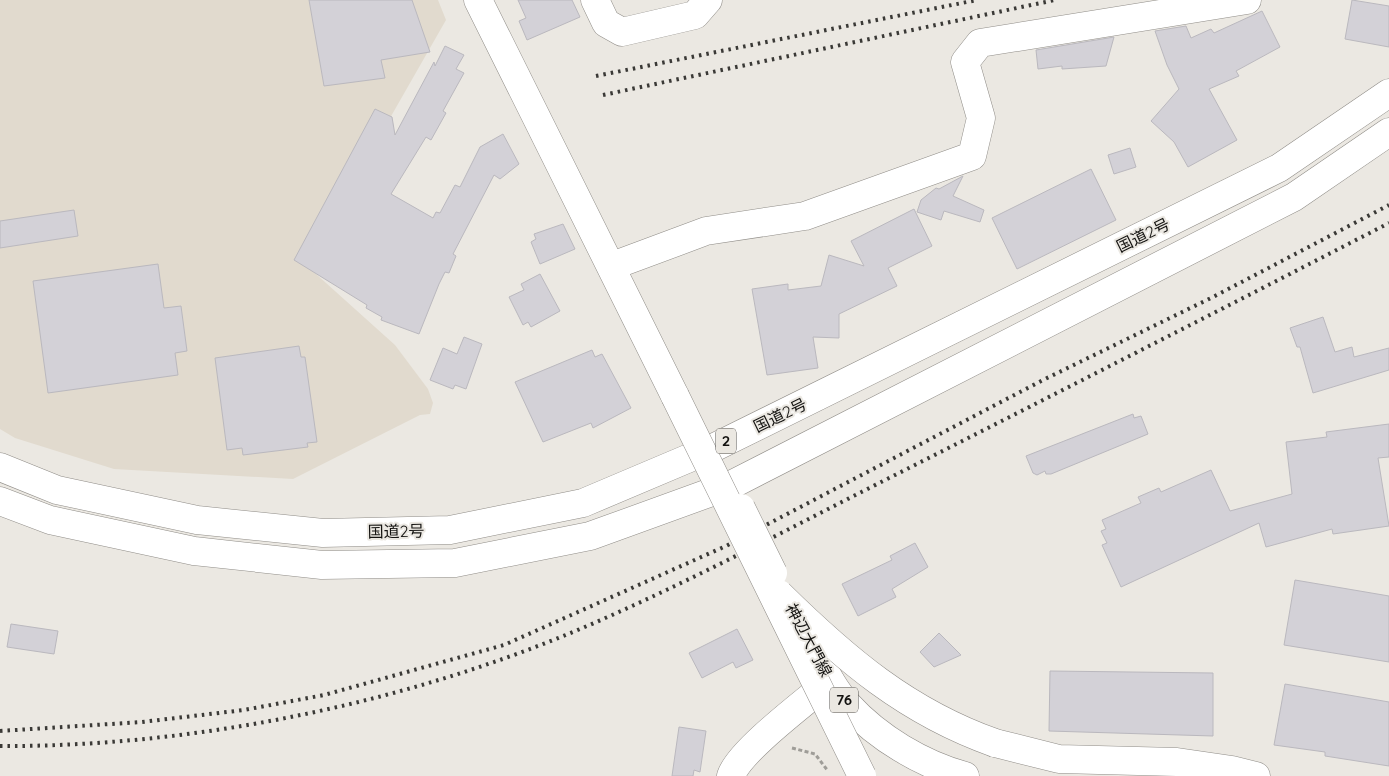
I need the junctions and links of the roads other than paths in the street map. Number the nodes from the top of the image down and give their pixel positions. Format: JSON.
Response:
{"nodes":[{"id":1,"x":478,"y":0,"type":"edge"},
{"id":2,"x":595,"y":0,"type":"edge"},
{"id":3,"x":708,"y":0,"type":"edge"},
{"id":4,"x":1246,"y":0,"type":"edge"},
{"id":5,"x":1389,"y":93,"type":"edge"},
{"id":6,"x":1389,"y":132,"type":"edge"},
{"id":7,"x":612,"y":266,"type":"junction"},
{"id":8,"x":713,"y":448,"type":"junction"},
{"id":9,"x":0,"y":467,"type":"edge"},
{"id":10,"x":736,"y":496,"type":"junction"},
{"id":11,"x":0,"y":500,"type":"edge"},
{"id":12,"x":767,"y":574,"type":"junction"},
{"id":13,"x":830,"y":681,"type":"junction"},
{"id":14,"x":731,"y":776,"type":"edge"},
{"id":15,"x":862,"y":776,"type":"edge"},
{"id":16,"x":965,"y":776,"type":"edge"},
{"id":17,"x":1256,"y":776,"type":"edge"}],
"edges":[{"from":1,"to":7,"type":"main road"},
{"from":2,"to":3,"type":"main road"},
{"from":4,"to":7,"type":"main road"},
{"from":5,"to":8,"type":"main road","name":"国道2号","number":"2"},
{"from":6,"to":10,"type":"main road","name":"国道2号"},
{"from":7,"to":12,"type":"main road","bridge":true},
{"from":8,"to":9,"type":"main road","name":"国道2号","number":"2"},
{"from":8,"to":10,"type":"main road","name":"神辺大門線","number":"76"},
{"from":10,"to":11,"type":"main road","name":"国道2号"},
{"from":10,"to":12,"type":"main road","name":"神辺大門線","number":"76","bridge":true},
{"from":12,"to":13,"type":"main road","name":"神辺大門線","number":"76"},
{"from":12,"to":15,"type":"main road","bridge":true},
{"from":12,"to":17,"type":"main road","bridge":true},
{"from":13,"to":14,"type":"main road"},
{"from":13,"to":16,"type":"main road","name":"神辺大門線","number":"76"}]}
